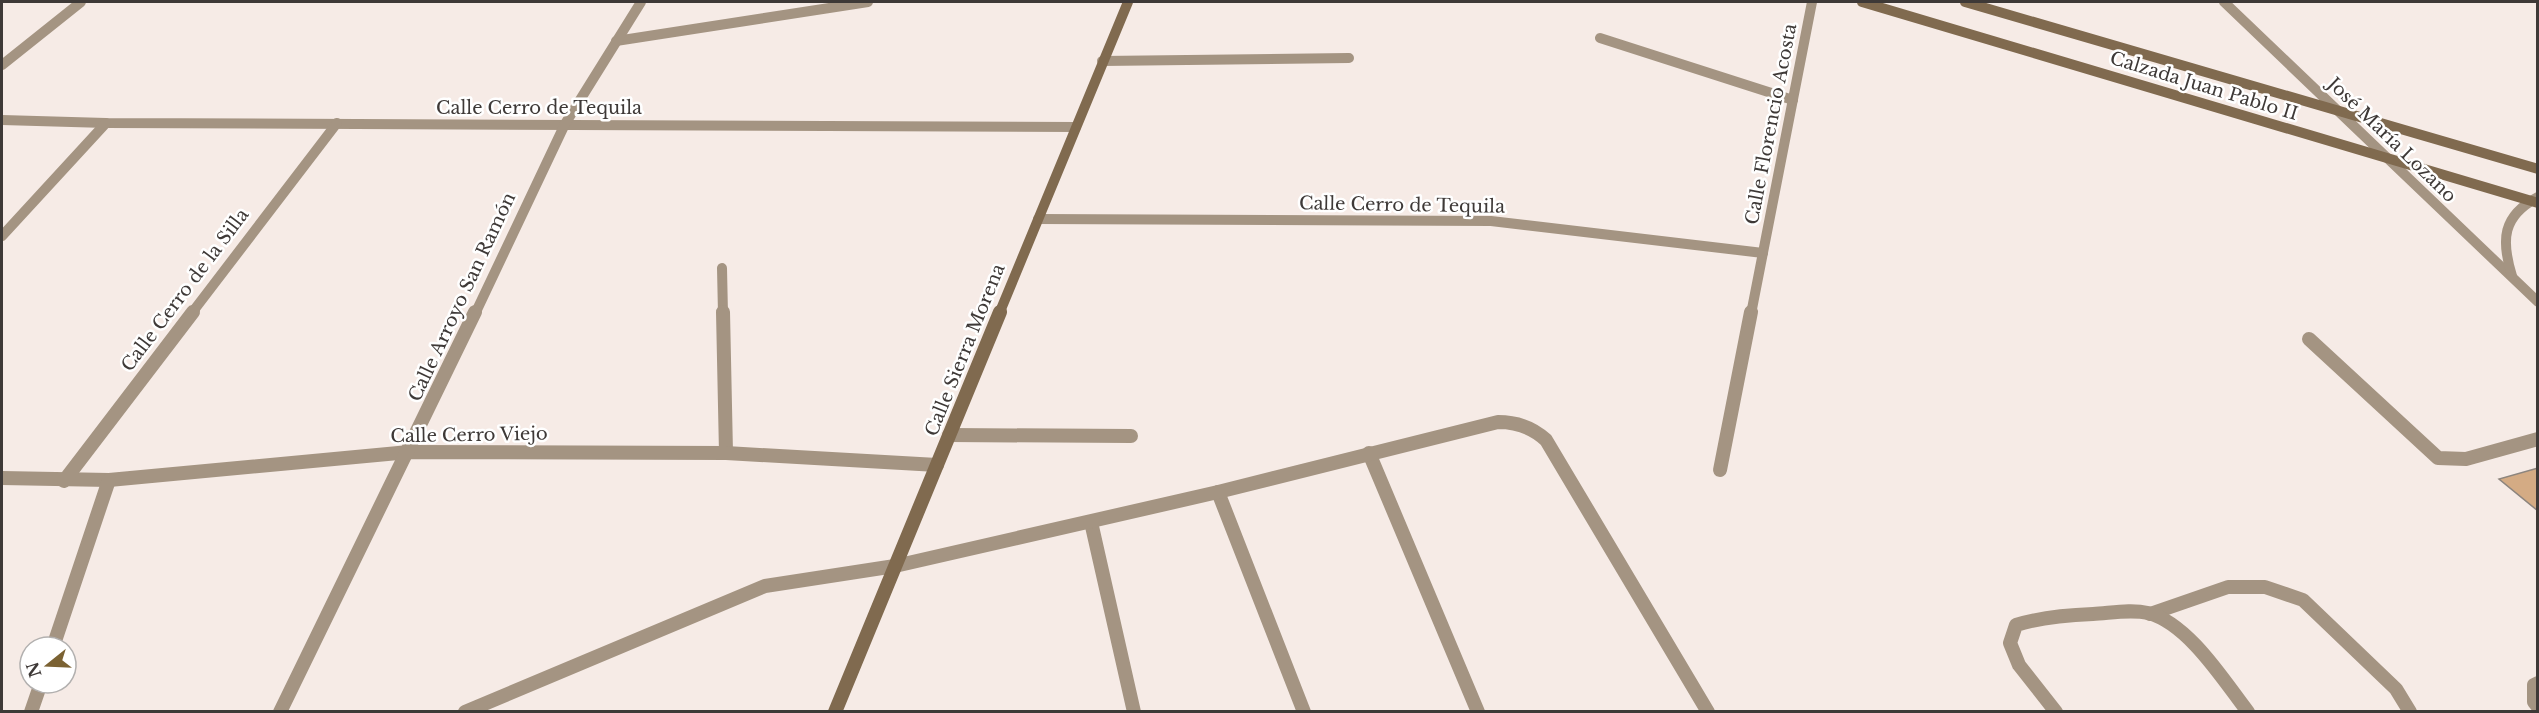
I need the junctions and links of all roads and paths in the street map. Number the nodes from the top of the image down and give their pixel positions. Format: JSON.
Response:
{"nodes":[{"id":1,"x":81,"y":2,"type":"edge"},
{"id":2,"x":640,"y":2,"type":"edge"},
{"id":3,"x":868,"y":2,"type":"edge"},
{"id":4,"x":1128,"y":2,"type":"edge"},
{"id":5,"x":1812,"y":2,"type":"edge"},
{"id":6,"x":1862,"y":2,"type":"edge"},
{"id":7,"x":1965,"y":2,"type":"edge"},
{"id":8,"x":2224,"y":2,"type":"edge"},
{"id":9,"x":1600,"y":38,"type":"dead end"},
{"id":10,"x":616,"y":41,"type":"junction"},
{"id":11,"x":1349,"y":58,"type":"dead end"},
{"id":12,"x":1102,"y":61,"type":"junction"},
{"id":13,"x":2,"y":65,"type":"edge"},
{"id":14,"x":1793,"y":100,"type":"junction"},
{"id":15,"x":2337,"y":110,"type":"junction"},
{"id":16,"x":2,"y":120,"type":"edge"},
{"id":17,"x":106,"y":123,"type":"junction"},
{"id":18,"x":337,"y":123,"type":"junction"},
{"id":19,"x":565,"y":124,"type":"junction"},
{"id":20,"x":1076,"y":127,"type":"junction"},
{"id":21,"x":2388,"y":158,"type":"junction"},
{"id":22,"x":2538,"y":169,"type":"edge"},
{"id":23,"x":2535,"y":200,"type":"edge"},
{"id":24,"x":1038,"y":219,"type":"junction"},
{"id":25,"x":2,"y":236,"type":"edge"},
{"id":26,"x":1763,"y":254,"type":"junction"},
{"id":27,"x":722,"y":268,"type":"dead end"},
{"id":28,"x":2513,"y":278,"type":"junction"},
{"id":29,"x":2538,"y":302,"type":"edge"},
{"id":30,"x":2308,"y":339,"type":"dead end"},
{"id":31,"x":949,"y":435,"type":"junction"},
{"id":32,"x":1131,"y":436,"type":"dead end"},
{"id":33,"x":2538,"y":439,"type":"edge"},
{"id":34,"x":409,"y":452,"type":"junction"},
{"id":35,"x":726,"y":453,"type":"junction"},
{"id":36,"x":1369,"y":453,"type":"junction"},
{"id":37,"x":937,"y":465,"type":"junction"},
{"id":38,"x":1720,"y":470,"type":"dead end"},
{"id":39,"x":2,"y":478,"type":"edge"},
{"id":40,"x":109,"y":480,"type":"junction"},
{"id":41,"x":64,"y":481,"type":"junction"},
{"id":42,"x":1218,"y":492,"type":"junction"},
{"id":43,"x":1090,"y":522,"type":"junction"},
{"id":44,"x":895,"y":566,"type":"junction"},
{"id":45,"x":2150,"y":614,"type":"junction"},
{"id":46,"x":57,"y":635,"type":"edge"},
{"id":47,"x":2538,"y":683,"type":"edge"},
{"id":48,"x":37,"y":695,"type":"edge"},
{"id":49,"x":2538,"y":707,"type":"edge"},
{"id":50,"x":31,"y":711,"type":"edge"},
{"id":51,"x":280,"y":711,"type":"edge"},
{"id":52,"x":465,"y":711,"type":"edge"},
{"id":53,"x":835,"y":711,"type":"edge"},
{"id":54,"x":1134,"y":711,"type":"edge"},
{"id":55,"x":1304,"y":711,"type":"edge"},
{"id":56,"x":1478,"y":711,"type":"edge"},
{"id":57,"x":1708,"y":711,"type":"edge"},
{"id":58,"x":2056,"y":711,"type":"edge"},
{"id":59,"x":2248,"y":711,"type":"edge"},
{"id":60,"x":2410,"y":711,"type":"edge"}],
"edges":[{"from":1,"to":13,"type":"street"},
{"from":2,"to":10,"type":"street","name":"Calle Arroyo San Ramón"},
{"from":3,"to":10,"type":"street"},
{"from":4,"to":12,"type":"main road","name":"Calle Sierra Morena"},
{"from":5,"to":14,"type":"street","name":"Calle Florencio Acosta"},
{"from":6,"to":21,"type":"main road","name":"Calzada Juan Pablo II"},
{"from":7,"to":15,"type":"main road","name":"Calzada Juan Pablo II"},
{"from":8,"to":15,"type":"street","name":"José María Lozano"},
{"from":9,"to":14,"type":"street"},
{"from":10,"to":19,"type":"street","name":"Calle Arroyo San Ramón"},
{"from":11,"to":12,"type":"street"},
{"from":12,"to":20,"type":"main road","name":"Calle Sierra Morena"},
{"from":14,"to":26,"type":"street","name":"Calle Florencio Acosta"},
{"from":15,"to":21,"type":"street","name":"José María Lozano"},
{"from":15,"to":22,"type":"main road","name":"Calzada Juan Pablo II"},
{"from":16,"to":17,"type":"street","name":"Calle Cerro de Tequila"},
{"from":17,"to":18,"type":"street","name":"Calle Cerro de Tequila"},
{"from":17,"to":25,"type":"street"},
{"from":18,"to":19,"type":"street","name":"Calle Cerro de Tequila"},
{"from":18,"to":41,"type":"street","name":"Calle Cerro de la Silla"},
{"from":19,"to":20,"type":"street","name":"Calle Cerro de Tequila"},
{"from":19,"to":34,"type":"street","name":"Calle Arroyo San Ramón"},
{"from":20,"to":24,"type":"main road","name":"Calle Sierra Morena"},
{"from":21,"to":23,"type":"main road","name":"Calzada Juan Pablo II"},
{"from":21,"to":28,"type":"street","name":"José María Lozano"},
{"from":23,"to":28,"type":"street"},
{"from":24,"to":26,"type":"street","name":"Calle Cerro de Tequila"},
{"from":24,"to":31,"type":"main road","name":"Calle Sierra Morena"},
{"from":26,"to":38,"type":"street","name":"Calle Florencio Acosta"},
{"from":27,"to":35,"type":"street"},
{"from":28,"to":29,"type":"street","name":"José María Lozano"},
{"from":30,"to":33,"type":"street"},
{"from":31,"to":32,"type":"street"},
{"from":31,"to":37,"type":"main road","name":"Calle Sierra Morena"},
{"from":34,"to":35,"type":"street","name":"Calle Cerro Viejo"},
{"from":34,"to":40,"type":"street","name":"Calle Cerro Viejo"},
{"from":34,"to":51,"type":"street","name":"Calle Arroyo San Ramón"},
{"from":35,"to":37,"type":"street","name":"Calle Cerro Viejo"},
{"from":36,"to":42,"type":"street"},
{"from":36,"to":56,"type":"street"},
{"from":36,"to":57,"type":"street"},
{"from":37,"to":44,"type":"main road","name":"Calle Sierra Morena"},
{"from":39,"to":41,"type":"street","name":"Calle Cerro Viejo"},
{"from":40,"to":41,"type":"street","name":"Calle Cerro Viejo"},
{"from":40,"to":46,"type":"street"},
{"from":42,"to":43,"type":"street"},
{"from":42,"to":55,"type":"street"},
{"from":43,"to":44,"type":"street"},
{"from":43,"to":54,"type":"street"},
{"from":44,"to":52,"type":"street"},
{"from":44,"to":53,"type":"main road","name":"Calle Sierra Morena"},
{"from":45,"to":58,"type":"street"},
{"from":45,"to":59,"type":"street"},
{"from":45,"to":60,"type":"street"},
{"from":47,"to":49,"type":"street"},
{"from":48,"to":50,"type":"street"}]}
